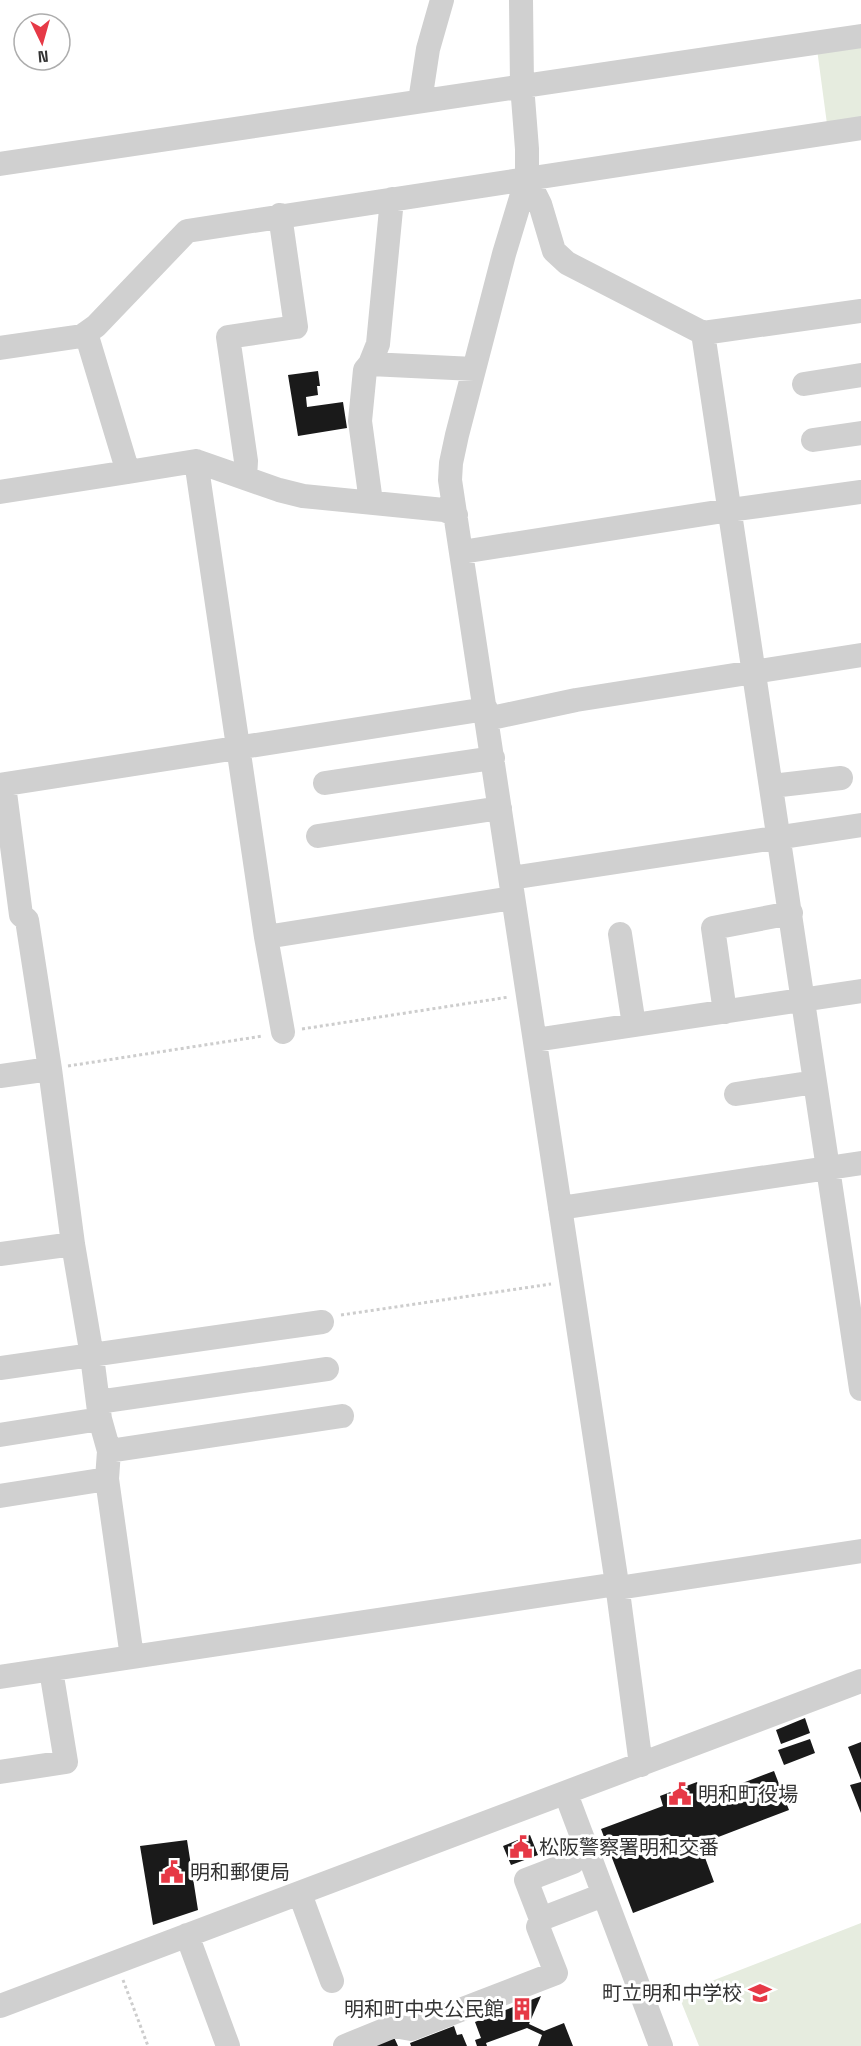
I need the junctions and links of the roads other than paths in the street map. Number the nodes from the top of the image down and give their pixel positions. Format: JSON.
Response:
{"nodes":[{"id":1,"x":442,"y":0,"type":"edge"},
{"id":2,"x":520,"y":0,"type":"edge"},
{"id":3,"x":861,"y":36,"type":"edge"},
{"id":4,"x":522,"y":85,"type":"junction"},
{"id":5,"x":420,"y":101,"type":"junction"},
{"id":6,"x":861,"y":128,"type":"edge"},
{"id":7,"x":0,"y":164,"type":"edge"},
{"id":8,"x":527,"y":178,"type":"junction"},
{"id":9,"x":392,"y":199,"type":"junction"},
{"id":10,"x":280,"y":215,"type":"junction"},
{"id":11,"x":861,"y":310,"type":"edge"},
{"id":12,"x":86,"y":333,"type":"junction"},
{"id":13,"x":703,"y":333,"type":"junction"},
{"id":14,"x":0,"y":348,"type":"edge"},
{"id":15,"x":370,"y":363,"type":"junction"},
{"id":16,"x":474,"y":369,"type":"junction"},
{"id":17,"x":861,"y":375,"type":"edge"},
{"id":18,"x":804,"y":384,"type":"dead end"},
{"id":19,"x":861,"y":433,"type":"edge"},
{"id":20,"x":813,"y":440,"type":"dead end"},
{"id":21,"x":196,"y":461,"type":"junction"},
{"id":22,"x":128,"y":472,"type":"junction"},
{"id":23,"x":245,"y":478,"type":"junction"},
{"id":24,"x":0,"y":492,"type":"edge"},
{"id":25,"x":861,"y":492,"type":"edge"},
{"id":26,"x":370,"y":502,"type":"junction"},
{"id":27,"x":730,"y":510,"type":"junction"},
{"id":28,"x":456,"y":515,"type":"junction"},
{"id":29,"x":462,"y":552,"type":"junction"},
{"id":30,"x":861,"y":656,"type":"edge"},
{"id":31,"x":754,"y":672,"type":"junction"},
{"id":32,"x":487,"y":714,"type":"junction"},
{"id":33,"x":239,"y":747,"type":"junction"},
{"id":34,"x":493,"y":758,"type":"junction"},
{"id":35,"x":841,"y":778,"type":"dead end"},
{"id":36,"x":325,"y":783,"type":"dead end"},
{"id":37,"x":2,"y":785,"type":"edge"},
{"id":38,"x":772,"y":786,"type":"junction"},
{"id":39,"x":500,"y":808,"type":"junction"},
{"id":40,"x":861,"y":825,"type":"edge"},
{"id":41,"x":318,"y":836,"type":"dead end"},
{"id":42,"x":779,"y":837,"type":"junction"},
{"id":43,"x":7,"y":865,"type":"edge"},
{"id":44,"x":512,"y":888,"type":"junction"},
{"id":45,"x":790,"y":913,"type":"junction"},
{"id":46,"x":620,"y":934,"type":"dead end"},
{"id":47,"x":266,"y":938,"type":"junction"},
{"id":48,"x":861,"y":991,"type":"edge"},
{"id":49,"x":803,"y":1001,"type":"junction"},
{"id":50,"x":725,"y":1012,"type":"junction"},
{"id":51,"x":634,"y":1025,"type":"junction"},
{"id":52,"x":283,"y":1032,"type":"dead end"},
{"id":53,"x":535,"y":1040,"type":"junction"},
{"id":54,"x":50,"y":1068,"type":"junction"},
{"id":55,"x":0,"y":1076,"type":"edge"},
{"id":56,"x":815,"y":1082,"type":"junction"},
{"id":57,"x":736,"y":1094,"type":"dead end"},
{"id":58,"x":861,"y":1163,"type":"edge"},
{"id":59,"x":829,"y":1168,"type":"junction"},
{"id":60,"x":560,"y":1208,"type":"junction"},
{"id":61,"x":73,"y":1244,"type":"junction"},
{"id":62,"x":0,"y":1254,"type":"edge"},
{"id":63,"x":321,"y":1322,"type":"road end"},
{"id":64,"x":858,"y":1349,"type":"edge"},
{"id":65,"x":92,"y":1356,"type":"junction"},
{"id":66,"x":0,"y":1368,"type":"edge"},
{"id":67,"x":327,"y":1369,"type":"dead end"},
{"id":68,"x":861,"y":1389,"type":"edge"},
{"id":69,"x":99,"y":1411,"type":"junction"},
{"id":70,"x":342,"y":1416,"type":"dead end"},
{"id":71,"x":0,"y":1435,"type":"edge"},
{"id":72,"x":109,"y":1451,"type":"junction"},
{"id":73,"x":107,"y":1479,"type":"junction"},
{"id":74,"x":0,"y":1496,"type":"edge"},
{"id":75,"x":861,"y":1551,"type":"edge"},
{"id":76,"x":617,"y":1586,"type":"junction"},
{"id":77,"x":132,"y":1657,"type":"junction"},
{"id":78,"x":51,"y":1670,"type":"junction"},
{"id":79,"x":0,"y":1677,"type":"edge"},
{"id":80,"x":861,"y":1681,"type":"edge"},
{"id":81,"x":641,"y":1765,"type":"junction"},
{"id":82,"x":0,"y":1772,"type":"edge"},
{"id":83,"x":566,"y":1794,"type":"junction"},
{"id":84,"x":573,"y":1862,"type":"dead end"},
{"id":85,"x":300,"y":1894,"type":"junction"},
{"id":86,"x":603,"y":1895,"type":"junction"},
{"id":87,"x":541,"y":1918,"type":"junction"},
{"id":88,"x":187,"y":1935,"type":"junction"},
{"id":89,"x":332,"y":1981,"type":"dead end"},
{"id":90,"x":0,"y":2006,"type":"edge"},
{"id":91,"x":411,"y":2029,"type":"junction"},
{"id":92,"x":228,"y":2046,"type":"edge"},
{"id":93,"x":345,"y":2046,"type":"edge"},
{"id":94,"x":382,"y":2046,"type":"edge"},
{"id":95,"x":661,"y":2046,"type":"edge"}],
"edges":[{"from":1,"to":5,"type":"street"},
{"from":2,"to":4,"type":"street"},
{"from":3,"to":4,"type":"street"},
{"from":4,"to":5,"type":"street"},
{"from":4,"to":8,"type":"street"},
{"from":5,"to":7,"type":"street"},
{"from":6,"to":8,"type":"street"},
{"from":8,"to":9,"type":"street"},
{"from":8,"to":13,"type":"street"},
{"from":8,"to":16,"type":"street"},
{"from":9,"to":10,"type":"street"},
{"from":9,"to":15,"type":"street"},
{"from":10,"to":12,"type":"street"},
{"from":10,"to":23,"type":"street"},
{"from":11,"to":13,"type":"street"},
{"from":12,"to":14,"type":"street"},
{"from":12,"to":22,"type":"street"},
{"from":13,"to":27,"type":"street"},
{"from":15,"to":16,"type":"street"},
{"from":15,"to":26,"type":"street"},
{"from":16,"to":28,"type":"street"},
{"from":17,"to":18,"type":"street"},
{"from":19,"to":20,"type":"street"},
{"from":21,"to":22,"type":"street"},
{"from":21,"to":23,"type":"street"},
{"from":21,"to":33,"type":"street"},
{"from":22,"to":24,"type":"street"},
{"from":23,"to":26,"type":"street"},
{"from":25,"to":27,"type":"street"},
{"from":26,"to":28,"type":"street"},
{"from":27,"to":29,"type":"street"},
{"from":27,"to":31,"type":"street"},
{"from":28,"to":29,"type":"street"},
{"from":29,"to":32,"type":"street"},
{"from":30,"to":31,"type":"street"},
{"from":31,"to":32,"type":"street"},
{"from":31,"to":38,"type":"street"},
{"from":32,"to":33,"type":"street"},
{"from":32,"to":34,"type":"street"},
{"from":33,"to":37,"type":"street"},
{"from":33,"to":47,"type":"street"},
{"from":34,"to":36,"type":"street"},
{"from":34,"to":39,"type":"street"},
{"from":35,"to":38,"type":"street"},
{"from":37,"to":43,"type":"street"},
{"from":38,"to":42,"type":"street"},
{"from":39,"to":41,"type":"street"},
{"from":39,"to":44,"type":"street"},
{"from":40,"to":42,"type":"street"},
{"from":42,"to":44,"type":"street"},
{"from":42,"to":45,"type":"street"},
{"from":43,"to":54,"type":"street"},
{"from":44,"to":47,"type":"street"},
{"from":44,"to":53,"type":"street"},
{"from":45,"to":49,"type":"street"},
{"from":45,"to":50,"type":"street"},
{"from":46,"to":51,"type":"street"},
{"from":47,"to":52,"type":"street"},
{"from":48,"to":49,"type":"street"},
{"from":49,"to":50,"type":"street"},
{"from":49,"to":56,"type":"street"},
{"from":50,"to":51,"type":"street"},
{"from":51,"to":53,"type":"street"},
{"from":53,"to":60,"type":"street"},
{"from":54,"to":55,"type":"street"},
{"from":54,"to":61,"type":"street"},
{"from":56,"to":57,"type":"street"},
{"from":56,"to":59,"type":"street"},
{"from":58,"to":59,"type":"street"},
{"from":59,"to":60,"type":"street"},
{"from":59,"to":64,"type":"street"},
{"from":60,"to":76,"type":"street"},
{"from":61,"to":62,"type":"street"},
{"from":61,"to":65,"type":"street"},
{"from":63,"to":65,"type":"street"},
{"from":64,"to":68,"type":"street"},
{"from":65,"to":66,"type":"street"},
{"from":65,"to":69,"type":"street"},
{"from":67,"to":69,"type":"street"},
{"from":69,"to":71,"type":"street"},
{"from":69,"to":72,"type":"street"},
{"from":70,"to":72,"type":"street"},
{"from":72,"to":73,"type":"street"},
{"from":73,"to":74,"type":"street"},
{"from":73,"to":77,"type":"street"},
{"from":75,"to":76,"type":"street"},
{"from":76,"to":77,"type":"street"},
{"from":76,"to":81,"type":"street"},
{"from":77,"to":78,"type":"street"},
{"from":78,"to":79,"type":"street"},
{"from":78,"to":82,"type":"street"},
{"from":80,"to":81,"type":"street"},
{"from":81,"to":83,"type":"street"},
{"from":83,"to":85,"type":"street"},
{"from":83,"to":86,"type":"street"},
{"from":84,"to":87,"type":"street"},
{"from":85,"to":88,"type":"street"},
{"from":85,"to":89,"type":"street"},
{"from":86,"to":87,"type":"street"},
{"from":86,"to":95,"type":"street"},
{"from":87,"to":91,"type":"street"},
{"from":88,"to":90,"type":"street"},
{"from":88,"to":92,"type":"street"},
{"from":91,"to":93,"type":"street"},
{"from":91,"to":94,"type":"street"}]}
